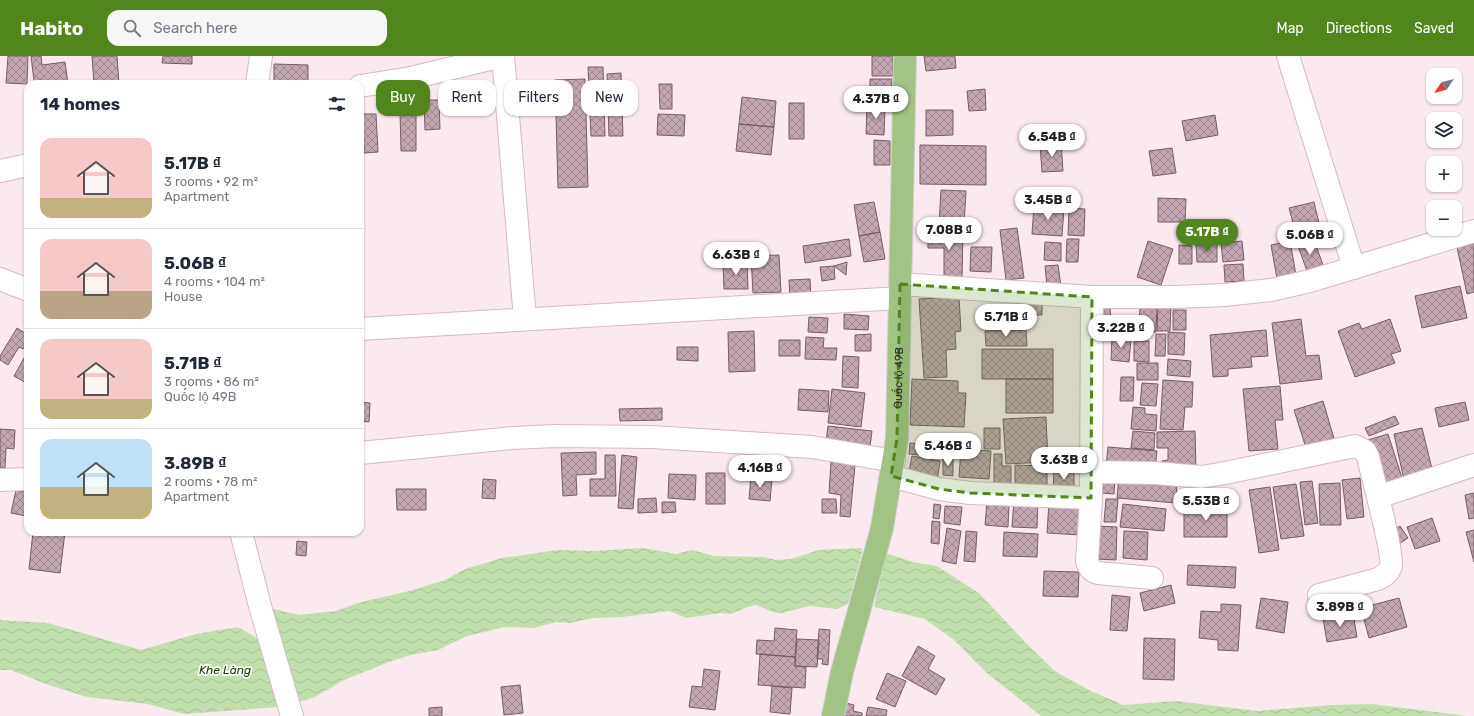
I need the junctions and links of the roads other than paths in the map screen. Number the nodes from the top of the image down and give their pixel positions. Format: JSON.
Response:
{"nodes":[{"id":1,"x":261,"y":56,"type":"edge"},
{"id":2,"x":503,"y":56,"type":"edge"},
{"id":3,"x":905,"y":56,"type":"edge"},
{"id":4,"x":1288,"y":56,"type":"edge"},
{"id":5,"x":258,"y":80,"type":"edge"},
{"id":6,"x":364,"y":85,"type":"edge"},
{"id":7,"x":24,"y":166,"type":"edge"},
{"id":8,"x":0,"y":172,"type":"edge"},
{"id":9,"x":1474,"y":231,"type":"edge"},
{"id":10,"x":1354,"y":268,"type":"junction"},
{"id":11,"x":0,"y":279,"type":"edge"},
{"id":12,"x":24,"y":288,"type":"edge"},
{"id":13,"x":900,"y":291,"type":"junction"},
{"id":14,"x":1092,"y":297,"type":"junction"},
{"id":15,"x":525,"y":319,"type":"junction"},
{"id":16,"x":364,"y":330,"type":"edge"},
{"id":17,"x":364,"y":453,"type":"edge"},
{"id":18,"x":1474,"y":465,"type":"edge"},
{"id":19,"x":893,"y":469,"type":"junction"},
{"id":20,"x":1091,"y":472,"type":"junction"},
{"id":21,"x":24,"y":479,"type":"edge"},
{"id":22,"x":0,"y":480,"type":"edge"},
{"id":23,"x":1378,"y":497,"type":"junction"},
{"id":24,"x":1091,"y":498,"type":"junction"},
{"id":25,"x":242,"y":536,"type":"edge"},
{"id":26,"x":1152,"y":578,"type":"dead end"},
{"id":27,"x":1319,"y":595,"type":"dead end"},
{"id":28,"x":291,"y":710,"type":"edge"},
{"id":29,"x":833,"y":716,"type":"edge"}],
"edges":[{"from":1,"to":5,"type":"street"},
{"from":2,"to":6,"type":"street"},
{"from":2,"to":15,"type":"street"},
{"from":3,"to":13,"type":"main road","name":"Quốc lộ 49B"},
{"from":4,"to":10,"type":"street"},
{"from":7,"to":8,"type":"street"},
{"from":9,"to":10,"type":"street"},
{"from":10,"to":14,"type":"street"},
{"from":11,"to":12,"type":"street"},
{"from":13,"to":14,"type":"street"},
{"from":13,"to":15,"type":"street"},
{"from":13,"to":19,"type":"main road","name":"Quốc lộ 49B"},
{"from":14,"to":20,"type":"street"},
{"from":15,"to":16,"type":"street"},
{"from":17,"to":19,"type":"street"},
{"from":18,"to":23,"type":"street"},
{"from":19,"to":24,"type":"street"},
{"from":19,"to":29,"type":"main road","name":"Quốc lộ 49B"},
{"from":20,"to":23,"type":"street"},
{"from":20,"to":24,"type":"street"},
{"from":21,"to":22,"type":"street"},
{"from":23,"to":27,"type":"street"},
{"from":24,"to":26,"type":"street"},
{"from":25,"to":28,"type":"street"}]}
